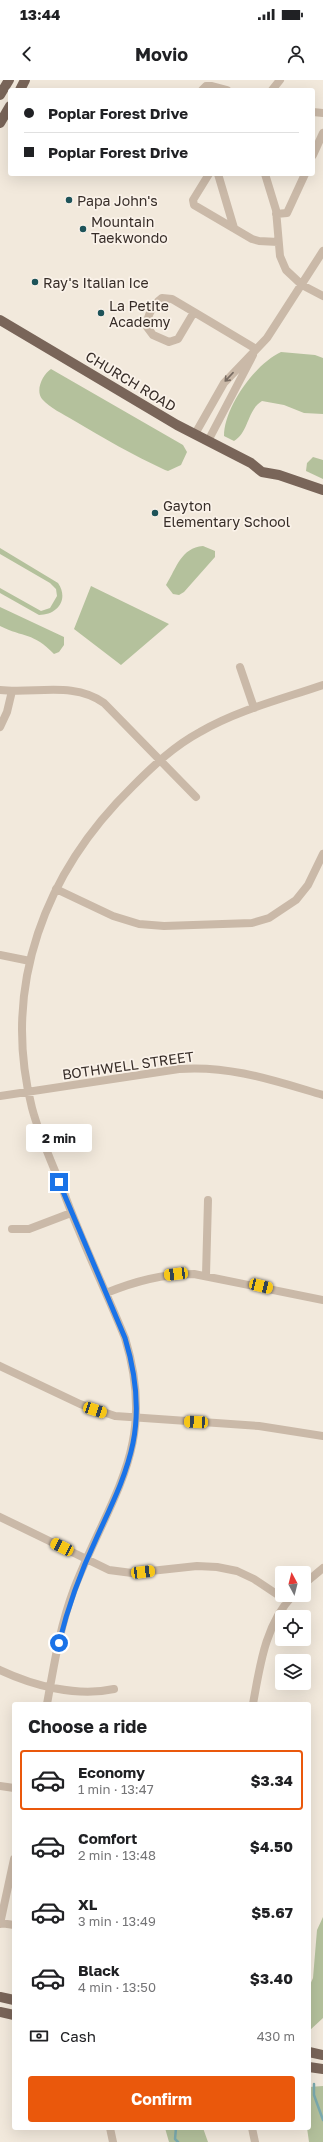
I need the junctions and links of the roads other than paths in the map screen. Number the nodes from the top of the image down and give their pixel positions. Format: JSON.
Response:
{"nodes":[{"id":1,"x":9,"y":80,"type":"edge"},
{"id":2,"x":280,"y":80,"type":"edge"},
{"id":3,"x":204,"y":88,"type":"edge"},
{"id":4,"x":220,"y":88,"type":"edge"},
{"id":5,"x":274,"y":88,"type":"edge"},
{"id":6,"x":0,"y":95,"type":"edge"},
{"id":7,"x":8,"y":109,"type":"edge"},
{"id":8,"x":0,"y":123,"type":"edge"},
{"id":9,"x":323,"y":133,"type":"edge"},
{"id":10,"x":315,"y":151,"type":"edge"},
{"id":11,"x":208,"y":176,"type":"edge"},
{"id":12,"x":219,"y":176,"type":"edge"},
{"id":13,"x":266,"y":176,"type":"edge"},
{"id":14,"x":304,"y":176,"type":"edge"},
{"id":15,"x":276,"y":214,"type":"junction"},
{"id":16,"x":234,"y":228,"type":"junction"},
{"id":17,"x":278,"y":242,"type":"junction"},
{"id":18,"x":323,"y":251,"type":"edge"},
{"id":19,"x":302,"y":285,"type":"junction"},
{"id":20,"x":323,"y":296,"type":"edge"},
{"id":21,"x":194,"y":312,"type":"junction"},
{"id":22,"x":0,"y":320,"type":"edge"},
{"id":23,"x":256,"y":349,"type":"junction"},
{"id":24,"x":195,"y":434,"type":"junction"},
{"id":25,"x":208,"y":442,"type":"junction"},
{"id":26,"x":323,"y":490,"type":"edge"},
{"id":27,"x":240,"y":666,"type":"dead end"},
{"id":28,"x":323,"y":685,"type":"edge"},
{"id":29,"x":0,"y":690,"type":"edge"},
{"id":30,"x":12,"y":691,"type":"junction"},
{"id":31,"x":254,"y":708,"type":"junction"},
{"id":32,"x":0,"y":727,"type":"edge"},
{"id":33,"x":160,"y":760,"type":"junction"},
{"id":34,"x":196,"y":797,"type":"dead end"},
{"id":35,"x":323,"y":854,"type":"edge"},
{"id":36,"x":56,"y":889,"type":"junction"},
{"id":37,"x":0,"y":955,"type":"edge"},
{"id":38,"x":30,"y":961,"type":"junction"},
{"id":39,"x":29,"y":1092,"type":"junction"},
{"id":40,"x":323,"y":1095,"type":"edge"},
{"id":41,"x":0,"y":1096,"type":"edge"},
{"id":42,"x":208,"y":1200,"type":"dead end"},
{"id":43,"x":71,"y":1212,"type":"junction"},
{"id":44,"x":12,"y":1229,"type":"dead end"},
{"id":45,"x":206,"y":1275,"type":"junction"},
{"id":46,"x":106,"y":1292,"type":"junction"},
{"id":47,"x":323,"y":1300,"type":"edge"},
{"id":48,"x":0,"y":1366,"type":"edge"},
{"id":49,"x":136,"y":1418,"type":"junction"},
{"id":50,"x":323,"y":1436,"type":"edge"},
{"id":51,"x":0,"y":1517,"type":"edge"},
{"id":52,"x":86,"y":1559,"type":"junction"},
{"id":53,"x":323,"y":1568,"type":"edge"},
{"id":54,"x":311,"y":1578,"type":"edge"},
{"id":55,"x":275,"y":1590,"type":"edge"},
{"id":56,"x":287,"y":1602,"type":"edge"},
{"id":57,"x":0,"y":1670,"type":"edge"},
{"id":58,"x":50,"y":1687,"type":"junction"},
{"id":59,"x":114,"y":1689,"type":"dead end"},
{"id":60,"x":47,"y":1702,"type":"edge"},
{"id":61,"x":253,"y":1702,"type":"edge"},
{"id":62,"x":0,"y":1786,"type":"edge"},
{"id":63,"x":12,"y":1788,"type":"edge"},
{"id":64,"x":12,"y":1868,"type":"edge"},
{"id":65,"x":0,"y":1923,"type":"edge"},
{"id":66,"x":12,"y":1925,"type":"edge"},
{"id":67,"x":0,"y":1997,"type":"edge"},
{"id":68,"x":12,"y":2000,"type":"edge"},
{"id":69,"x":0,"y":2012,"type":"edge"},
{"id":70,"x":12,"y":2015,"type":"edge"},
{"id":71,"x":311,"y":2052,"type":"edge"},
{"id":72,"x":323,"y":2055,"type":"edge"},
{"id":73,"x":311,"y":2067,"type":"edge"},
{"id":74,"x":323,"y":2069,"type":"edge"},
{"id":75,"x":110,"y":2130,"type":"edge"},
{"id":76,"x":252,"y":2130,"type":"edge"},
{"id":77,"x":113,"y":2142,"type":"edge"},
{"id":78,"x":255,"y":2142,"type":"edge"}],
"edges":[{"from":1,"to":6,"type":"main road"},
{"from":2,"to":5,"type":"street"},
{"from":3,"to":4,"type":"street"},
{"from":7,"to":8,"type":"main road"},
{"from":9,"to":10,"type":"street"},
{"from":11,"to":16,"type":"street"},
{"from":12,"to":16,"type":"street"},
{"from":13,"to":15,"type":"street"},
{"from":14,"to":15,"type":"street"},
{"from":15,"to":17,"type":"street"},
{"from":16,"to":17,"type":"street"},
{"from":17,"to":19,"type":"street"},
{"from":18,"to":19,"type":"street"},
{"from":19,"to":20,"type":"street"},
{"from":19,"to":23,"type":"street"},
{"from":21,"to":21,"type":"street"},
{"from":21,"to":23,"type":"street"},
{"from":22,"to":24,"type":"main road","name":"CHURCH ROAD"},
{"from":23,"to":24,"type":"street","one_way":true},
{"from":23,"to":25,"type":"street"},
{"from":24,"to":25,"type":"main road","name":"CHURCH ROAD"},
{"from":25,"to":26,"type":"main road","name":"CHURCH ROAD"},
{"from":27,"to":31,"type":"street"},
{"from":28,"to":31,"type":"street"},
{"from":29,"to":30,"type":"street"},
{"from":30,"to":32,"type":"street"},
{"from":30,"to":33,"type":"street"},
{"from":31,"to":33,"type":"street"},
{"from":33,"to":34,"type":"street"},
{"from":33,"to":36,"type":"street"},
{"from":35,"to":36,"type":"street"},
{"from":36,"to":38,"type":"street"},
{"from":37,"to":38,"type":"street"},
{"from":38,"to":39,"type":"street"},
{"from":39,"to":40,"type":"street","name":"BOTHWELL STREET"},
{"from":39,"to":41,"type":"street","name":"BOTHWELL STREET"},
{"from":39,"to":43,"type":"street"},
{"from":42,"to":45,"type":"street"},
{"from":43,"to":44,"type":"street"},
{"from":43,"to":46,"type":"street"},
{"from":45,"to":46,"type":"street"},
{"from":45,"to":47,"type":"street"},
{"from":46,"to":49,"type":"street"},
{"from":48,"to":49,"type":"street"},
{"from":49,"to":50,"type":"street"},
{"from":49,"to":52,"type":"street"},
{"from":51,"to":52,"type":"street"},
{"from":52,"to":55,"type":"street"},
{"from":52,"to":58,"type":"street"},
{"from":53,"to":54,"type":"street"},
{"from":56,"to":61,"type":"street"},
{"from":57,"to":58,"type":"street"},
{"from":58,"to":59,"type":"street"},
{"from":58,"to":60,"type":"street"},
{"from":62,"to":63,"type":"street"},
{"from":64,"to":65,"type":"street"},
{"from":65,"to":66,"type":"street"},
{"from":67,"to":68,"type":"main road"},
{"from":69,"to":70,"type":"main road"},
{"from":71,"to":72,"type":"main road"},
{"from":73,"to":74,"type":"main road"},
{"from":75,"to":77,"type":"street"},
{"from":76,"to":78,"type":"street"}]}
